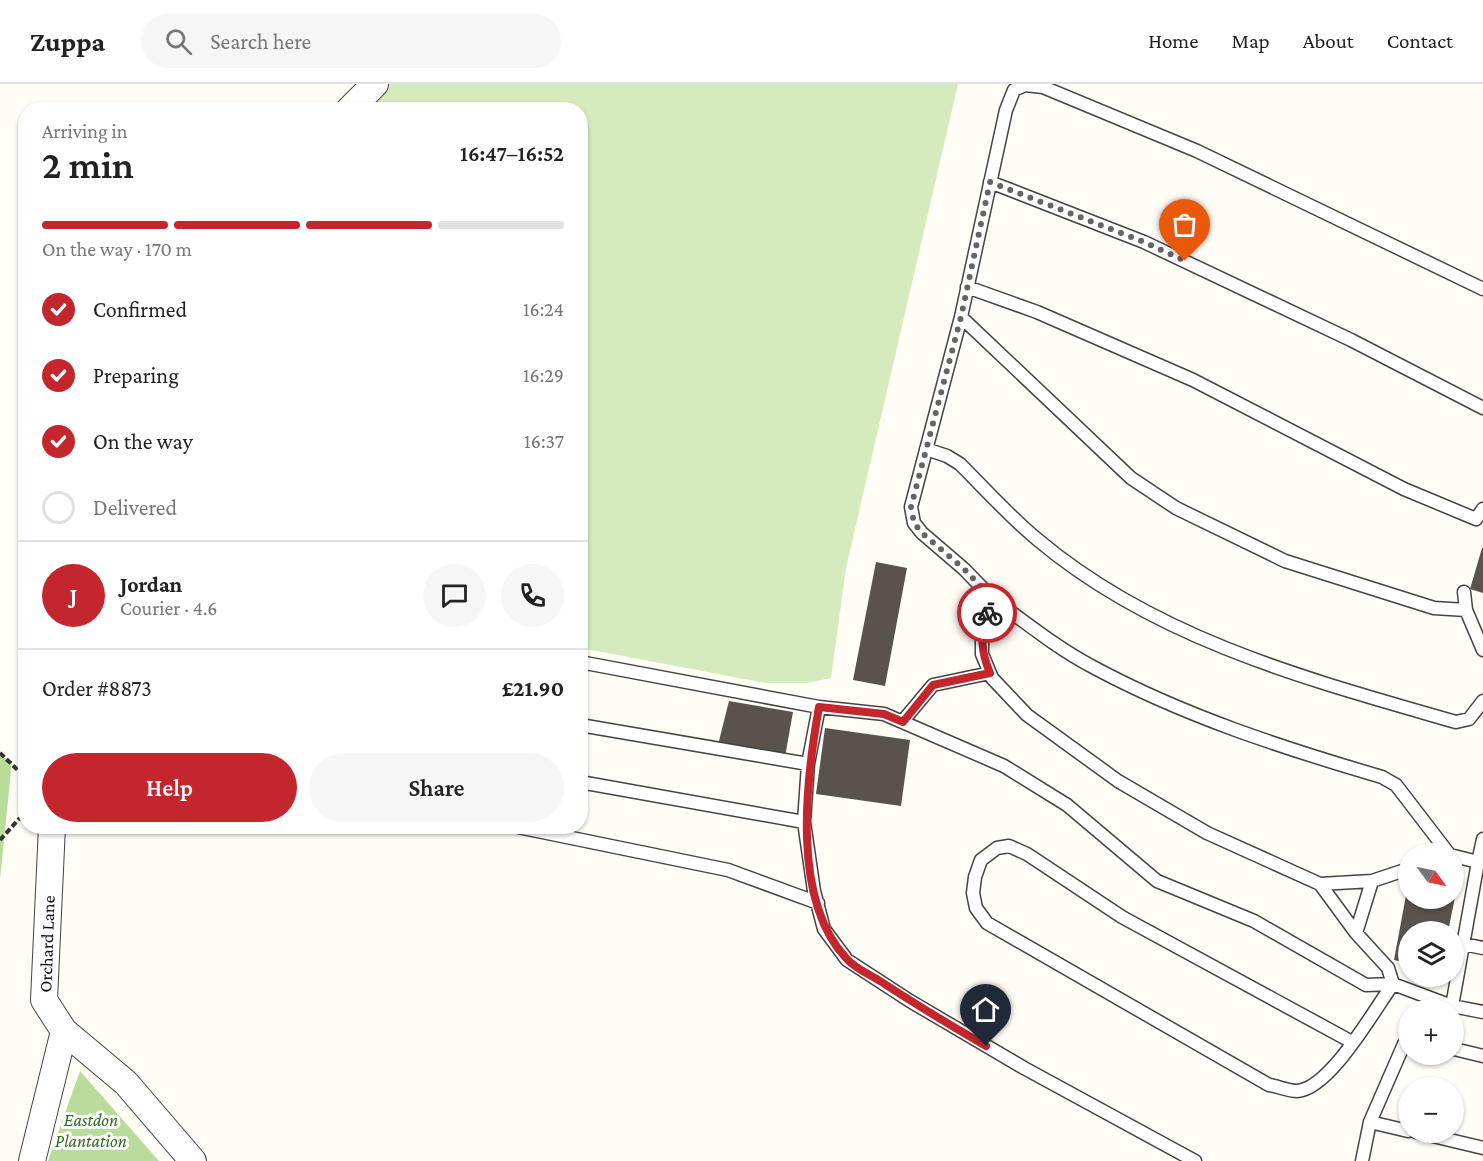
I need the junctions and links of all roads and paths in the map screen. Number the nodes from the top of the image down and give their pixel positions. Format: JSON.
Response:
{"nodes":[{"id":1,"x":375,"y":84,"type":"edge"},
{"id":2,"x":357,"y":102,"type":"edge"},
{"id":3,"x":990,"y":182,"type":"junction"},
{"id":4,"x":967,"y":287,"type":"junction"},
{"id":5,"x":1483,"y":289,"type":"edge"},
{"id":6,"x":961,"y":317,"type":"junction"},
{"id":7,"x":1483,"y":408,"type":"edge"},
{"id":8,"x":926,"y":449,"type":"junction"},
{"id":9,"x":1480,"y":514,"type":"edge"},
{"id":10,"x":1464,"y":592,"type":"dead end"},
{"id":11,"x":992,"y":598,"type":"junction"},
{"id":12,"x":1466,"y":610,"type":"junction"},
{"id":13,"x":1483,"y":650,"type":"edge"},
{"id":14,"x":588,"y":664,"type":"edge"},
{"id":15,"x":990,"y":673,"type":"junction"},
{"id":16,"x":1483,"y":701,"type":"edge"},
{"id":17,"x":819,"y":707,"type":"junction"},
{"id":18,"x":903,"y":722,"type":"junction"},
{"id":19,"x":588,"y":726,"type":"edge"},
{"id":20,"x":0,"y":753,"type":"edge"},
{"id":21,"x":808,"y":764,"type":"junction"},
{"id":22,"x":18,"y":770,"type":"edge"},
{"id":23,"x":588,"y":784,"type":"edge"},
{"id":24,"x":18,"y":820,"type":"edge"},
{"id":25,"x":804,"y":822,"type":"junction"},
{"id":26,"x":52,"y":834,"type":"edge"},
{"id":27,"x":552,"y":834,"type":"edge"},
{"id":28,"x":1483,"y":839,"type":"edge"},
{"id":29,"x":0,"y":840,"type":"edge"},
{"id":30,"x":1441,"y":843,"type":"edge"},
{"id":31,"x":1464,"y":857,"type":"edge"},
{"id":32,"x":1481,"y":860,"type":"edge"},
{"id":33,"x":1398,"y":872,"type":"edge"},
{"id":34,"x":1372,"y":881,"type":"junction"},
{"id":35,"x":1320,"y":884,"type":"junction"},
{"id":36,"x":818,"y":903,"type":"junction"},
{"id":37,"x":1356,"y":933,"type":"junction"},
{"id":38,"x":1464,"y":939,"type":"edge"},
{"id":39,"x":1464,"y":944,"type":"edge"},
{"id":40,"x":1483,"y":948,"type":"edge"},
{"id":41,"x":1393,"y":984,"type":"junction"},
{"id":42,"x":1422,"y":997,"type":"joint"},
{"id":43,"x":1429,"y":999,"type":"edge"},
{"id":44,"x":1464,"y":1008,"type":"edge"},
{"id":45,"x":1483,"y":1012,"type":"edge"},
{"id":46,"x":64,"y":1031,"type":"junction"},
{"id":47,"x":1352,"y":1042,"type":"junction"},
{"id":48,"x":1464,"y":1052,"type":"edge"},
{"id":49,"x":1483,"y":1056,"type":"edge"},
{"id":50,"x":1398,"y":1060,"type":"edge"},
{"id":51,"x":1370,"y":1122,"type":"junction"},
{"id":52,"x":1398,"y":1129,"type":"edge"},
{"id":53,"x":1462,"y":1143,"type":"edge"},
{"id":54,"x":1483,"y":1148,"type":"edge"},
{"id":55,"x":32,"y":1161,"type":"edge"},
{"id":56,"x":193,"y":1161,"type":"edge"},
{"id":57,"x":1195,"y":1161,"type":"edge"},
{"id":58,"x":1362,"y":1161,"type":"edge"}],
"edges":[{"from":1,"to":2,"type":"street"},
{"from":3,"to":4,"type":"lane"},
{"from":3,"to":5,"type":"lane"},
{"from":3,"to":7,"type":"lane"},
{"from":4,"to":6,"type":"lane"},
{"from":4,"to":9,"type":"lane"},
{"from":6,"to":8,"type":"lane"},
{"from":6,"to":12,"type":"lane"},
{"from":8,"to":11,"type":"lane"},
{"from":8,"to":16,"type":"lane"},
{"from":10,"to":12,"type":"lane"},
{"from":11,"to":15,"type":"lane"},
{"from":11,"to":30,"type":"lane"},
{"from":12,"to":13,"type":"lane"},
{"from":14,"to":17,"type":"lane"},
{"from":15,"to":18,"type":"lane"},
{"from":15,"to":35,"type":"lane"},
{"from":17,"to":18,"type":"lane"},
{"from":17,"to":21,"type":"lane"},
{"from":18,"to":41,"type":"lane"},
{"from":19,"to":21,"type":"lane"},
{"from":20,"to":22,"type":"path"},
{"from":21,"to":25,"type":"lane"},
{"from":23,"to":25,"type":"lane"},
{"from":24,"to":29,"type":"path"},
{"from":25,"to":36,"type":"lane"},
{"from":26,"to":46,"type":"street","name":"Orchard Lane"},
{"from":27,"to":36,"type":"lane"},
{"from":28,"to":32,"type":"lane"},
{"from":31,"to":32,"type":"lane"},
{"from":32,"to":38,"type":"lane"},
{"from":33,"to":34,"type":"lane"},
{"from":34,"to":35,"type":"lane"},
{"from":34,"to":37,"type":"lane"},
{"from":35,"to":37,"type":"lane"},
{"from":36,"to":57,"type":"lane"},
{"from":37,"to":41,"type":"lane"},
{"from":39,"to":40,"type":"lane"},
{"from":41,"to":42,"type":"lane"},
{"from":41,"to":47,"type":"lane"},
{"from":42,"to":43,"type":"lane"},
{"from":44,"to":45,"type":"lane"},
{"from":46,"to":55,"type":"street"},
{"from":46,"to":56,"type":"street","name":"Orchard Lane"},
{"from":47,"to":47,"type":"lane"},
{"from":48,"to":49,"type":"lane"},
{"from":50,"to":51,"type":"lane"},
{"from":51,"to":52,"type":"lane"},
{"from":51,"to":58,"type":"lane"},
{"from":53,"to":54,"type":"lane"}]}
